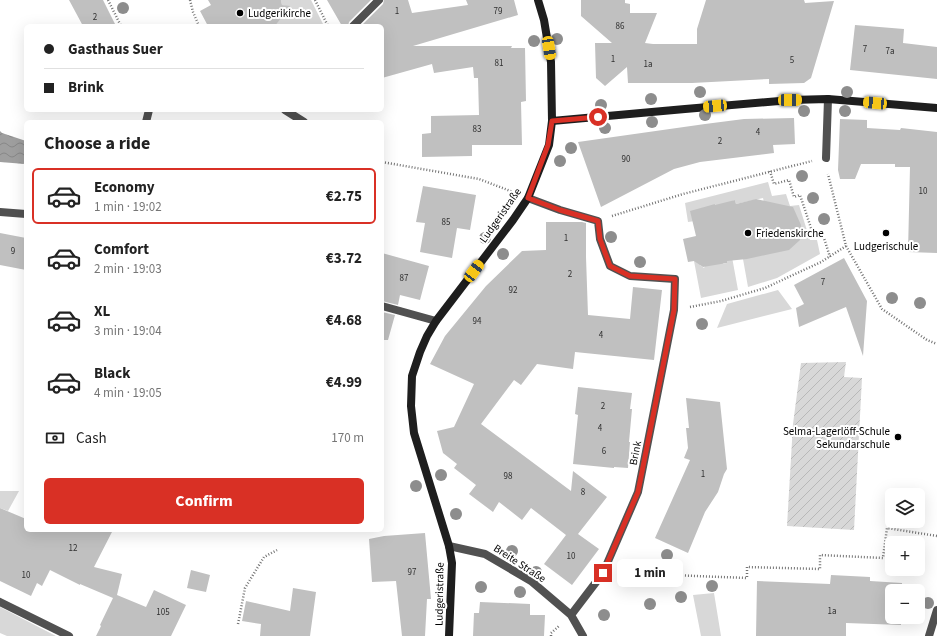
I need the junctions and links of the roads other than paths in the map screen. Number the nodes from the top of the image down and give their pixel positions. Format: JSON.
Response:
{"nodes":[{"id":1,"x":379,"y":0,"type":"edge"},
{"id":2,"x":538,"y":0,"type":"edge"},
{"id":3,"x":355,"y":24,"type":"edge"},
{"id":4,"x":828,"y":99,"type":"junction"},
{"id":5,"x":937,"y":108,"type":"edge"},
{"id":6,"x":288,"y":112,"type":"edge"},
{"id":7,"x":301,"y":120,"type":"edge"},
{"id":8,"x":552,"y":121,"type":"junction"},
{"id":9,"x":826,"y":158,"type":"road end"},
{"id":10,"x":528,"y":198,"type":"junction"},
{"id":11,"x":0,"y":212,"type":"edge"},
{"id":12,"x":24,"y":214,"type":"edge"},
{"id":13,"x":384,"y":307,"type":"edge"},
{"id":14,"x":436,"y":321,"type":"junction"},
{"id":15,"x":449,"y":546,"type":"junction"},
{"id":16,"x":0,"y":602,"type":"edge"},
{"id":17,"x":937,"y":610,"type":"edge"},
{"id":18,"x":571,"y":615,"type":"junction"},
{"id":19,"x":69,"y":636,"type":"edge"},
{"id":20,"x":448,"y":636,"type":"edge"},
{"id":21,"x":583,"y":636,"type":"edge"},
{"id":22,"x":929,"y":636,"type":"edge"}],
"edges":[{"from":1,"to":3,"type":"street"},
{"from":2,"to":8,"type":"street","name":"Ludgeristraße"},
{"from":4,"to":5,"type":"street"},
{"from":4,"to":8,"type":"street"},
{"from":4,"to":9,"type":"street"},
{"from":6,"to":7,"type":"street"},
{"from":8,"to":10,"type":"street","name":"Ludgeristraße"},
{"from":10,"to":14,"type":"street","name":"Ludgeristraße"},
{"from":10,"to":18,"type":"street","name":"Brink"},
{"from":11,"to":12,"type":"street"},
{"from":13,"to":14,"type":"street"},
{"from":14,"to":15,"type":"street","name":"Ludgeristraße"},
{"from":15,"to":18,"type":"street","name":"Breite Straße"},
{"from":15,"to":20,"type":"street","name":"Ludgeristraße"},
{"from":16,"to":19,"type":"street"},
{"from":17,"to":22,"type":"street"},
{"from":18,"to":21,"type":"street","name":"Breite Straße"}]}
